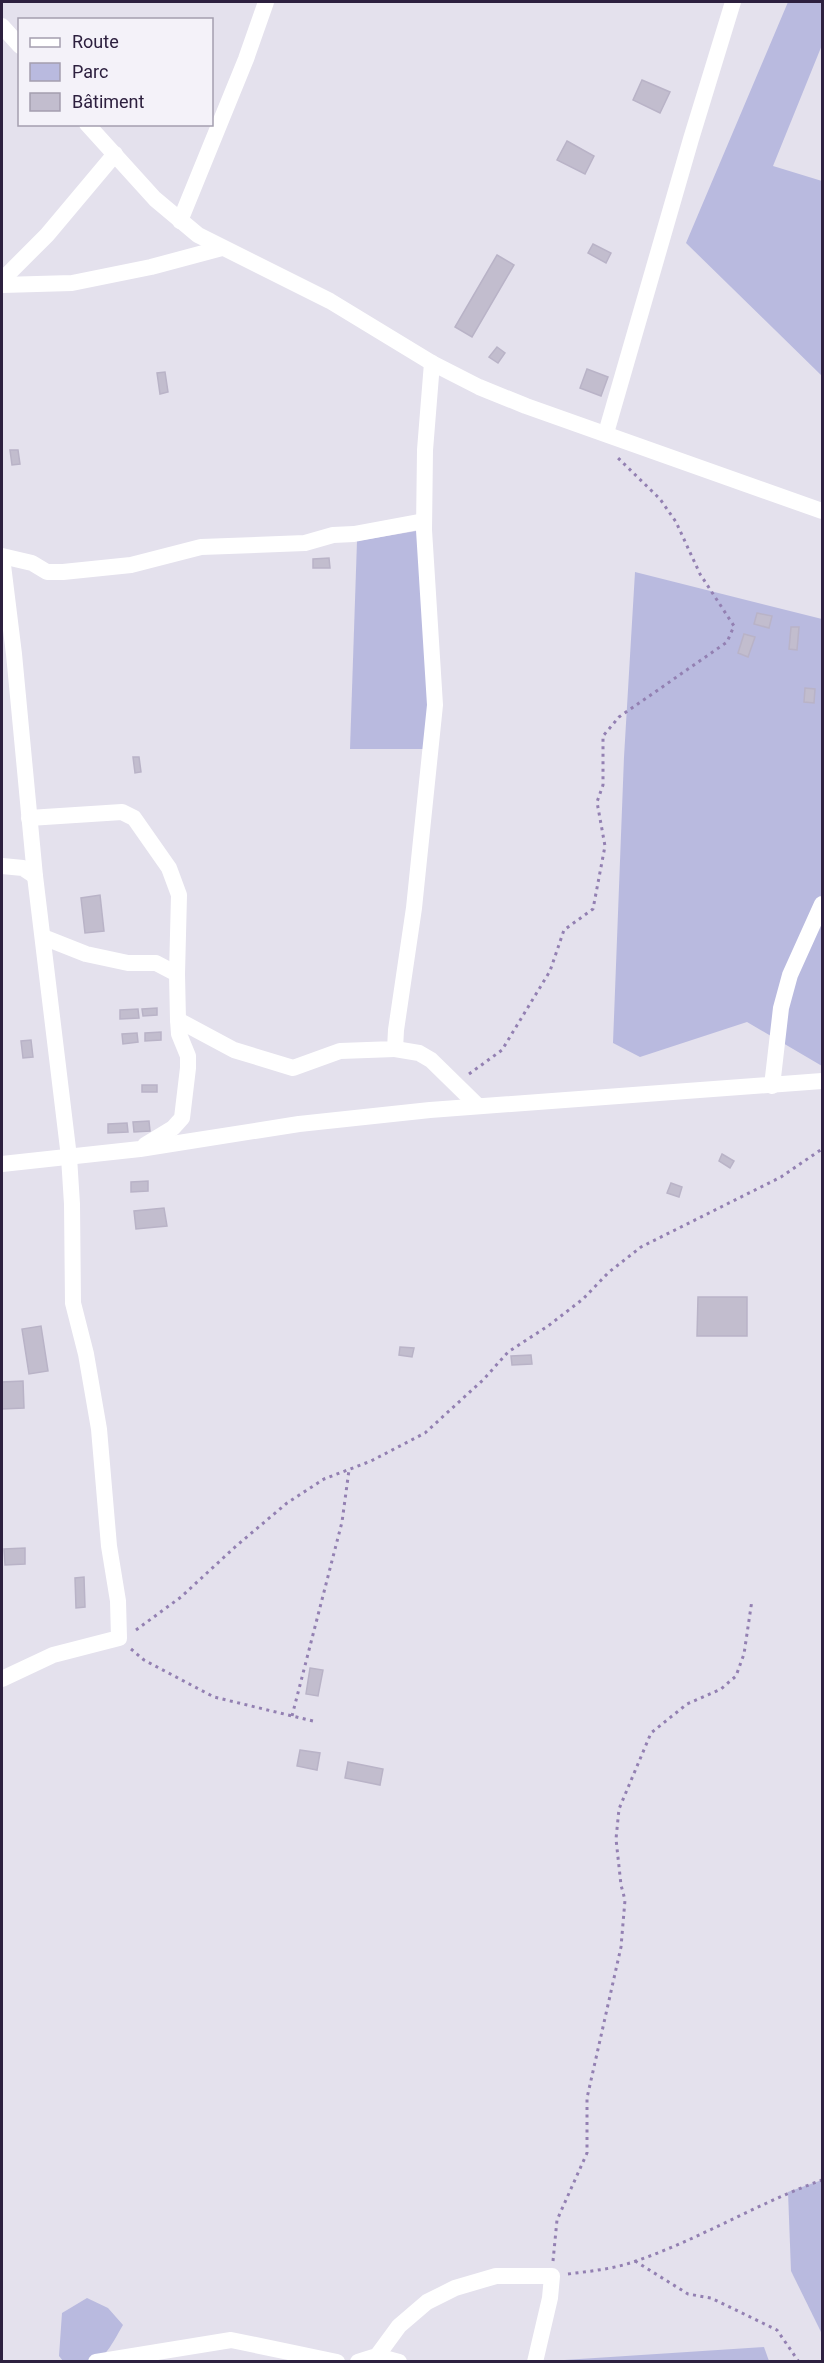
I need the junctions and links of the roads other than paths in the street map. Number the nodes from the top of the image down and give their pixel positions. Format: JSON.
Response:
{"nodes":[{"id":1,"x":266,"y":2,"type":"edge"},
{"id":2,"x":733,"y":2,"type":"edge"},
{"id":3,"x":2,"y":26,"type":"edge"},
{"id":4,"x":18,"y":44,"type":"edge"},
{"id":5,"x":89,"y":126,"type":"edge"},
{"id":6,"x":115,"y":154,"type":"junction"},
{"id":7,"x":180,"y":221,"type":"junction"},
{"id":8,"x":222,"y":248,"type":"junction"},
{"id":9,"x":2,"y":280,"type":"edge"},
{"id":10,"x":2,"y":285,"type":"edge"},
{"id":11,"x":432,"y":363,"type":"junction"},
{"id":12,"x":608,"y":442,"type":"junction"},
{"id":13,"x":822,"y":511,"type":"edge"},
{"id":14,"x":424,"y":521,"type":"junction"},
{"id":15,"x":2,"y":556,"type":"edge"},
{"id":16,"x":8,"y":657,"type":"edge"},
{"id":17,"x":29,"y":818,"type":"junction"},
{"id":18,"x":2,"y":866,"type":"edge"},
{"id":19,"x":35,"y":876,"type":"junction"},
{"id":20,"x":822,"y":904,"type":"edge"},
{"id":21,"x":43,"y":937,"type":"junction"},
{"id":22,"x":177,"y":974,"type":"junction"},
{"id":23,"x":178,"y":1020,"type":"junction"},
{"id":24,"x":395,"y":1049,"type":"junction"},
{"id":25,"x":822,"y":1081,"type":"edge"},
{"id":26,"x":772,"y":1086,"type":"junction"},
{"id":27,"x":478,"y":1106,"type":"junction"},
{"id":28,"x":140,"y":1149,"type":"junction"},
{"id":29,"x":69,"y":1157,"type":"junction"},
{"id":30,"x":2,"y":1164,"type":"edge"},
{"id":31,"x":2,"y":1679,"type":"edge"},
{"id":32,"x":377,"y":2356,"type":"junction"},
{"id":33,"x":96,"y":2361,"type":"edge"},
{"id":34,"x":337,"y":2361,"type":"edge"},
{"id":35,"x":358,"y":2361,"type":"edge"},
{"id":36,"x":399,"y":2361,"type":"edge"},
{"id":37,"x":535,"y":2361,"type":"edge"}],
"edges":[{"from":1,"to":7,"type":"street"},
{"from":2,"to":12,"type":"street"},
{"from":3,"to":4,"type":"street"},
{"from":5,"to":6,"type":"street"},
{"from":6,"to":7,"type":"street"},
{"from":6,"to":9,"type":"street"},
{"from":7,"to":8,"type":"street"},
{"from":8,"to":10,"type":"street"},
{"from":8,"to":11,"type":"street"},
{"from":11,"to":12,"type":"street"},
{"from":11,"to":14,"type":"street"},
{"from":12,"to":13,"type":"street"},
{"from":14,"to":15,"type":"street"},
{"from":14,"to":24,"type":"street"},
{"from":15,"to":16,"type":"street"},
{"from":16,"to":17,"type":"street"},
{"from":17,"to":19,"type":"street"},
{"from":17,"to":22,"type":"street"},
{"from":18,"to":19,"type":"street"},
{"from":19,"to":21,"type":"street"},
{"from":20,"to":26,"type":"street"},
{"from":21,"to":22,"type":"street"},
{"from":21,"to":29,"type":"street"},
{"from":22,"to":23,"type":"street"},
{"from":23,"to":24,"type":"street"},
{"from":23,"to":28,"type":"street"},
{"from":24,"to":27,"type":"street"},
{"from":25,"to":26,"type":"street"},
{"from":26,"to":27,"type":"street"},
{"from":27,"to":28,"type":"street"},
{"from":28,"to":29,"type":"street"},
{"from":29,"to":30,"type":"street"},
{"from":29,"to":31,"type":"street"},
{"from":32,"to":35,"type":"street"},
{"from":32,"to":36,"type":"street"},
{"from":32,"to":37,"type":"street"},
{"from":33,"to":34,"type":"street"}]}
